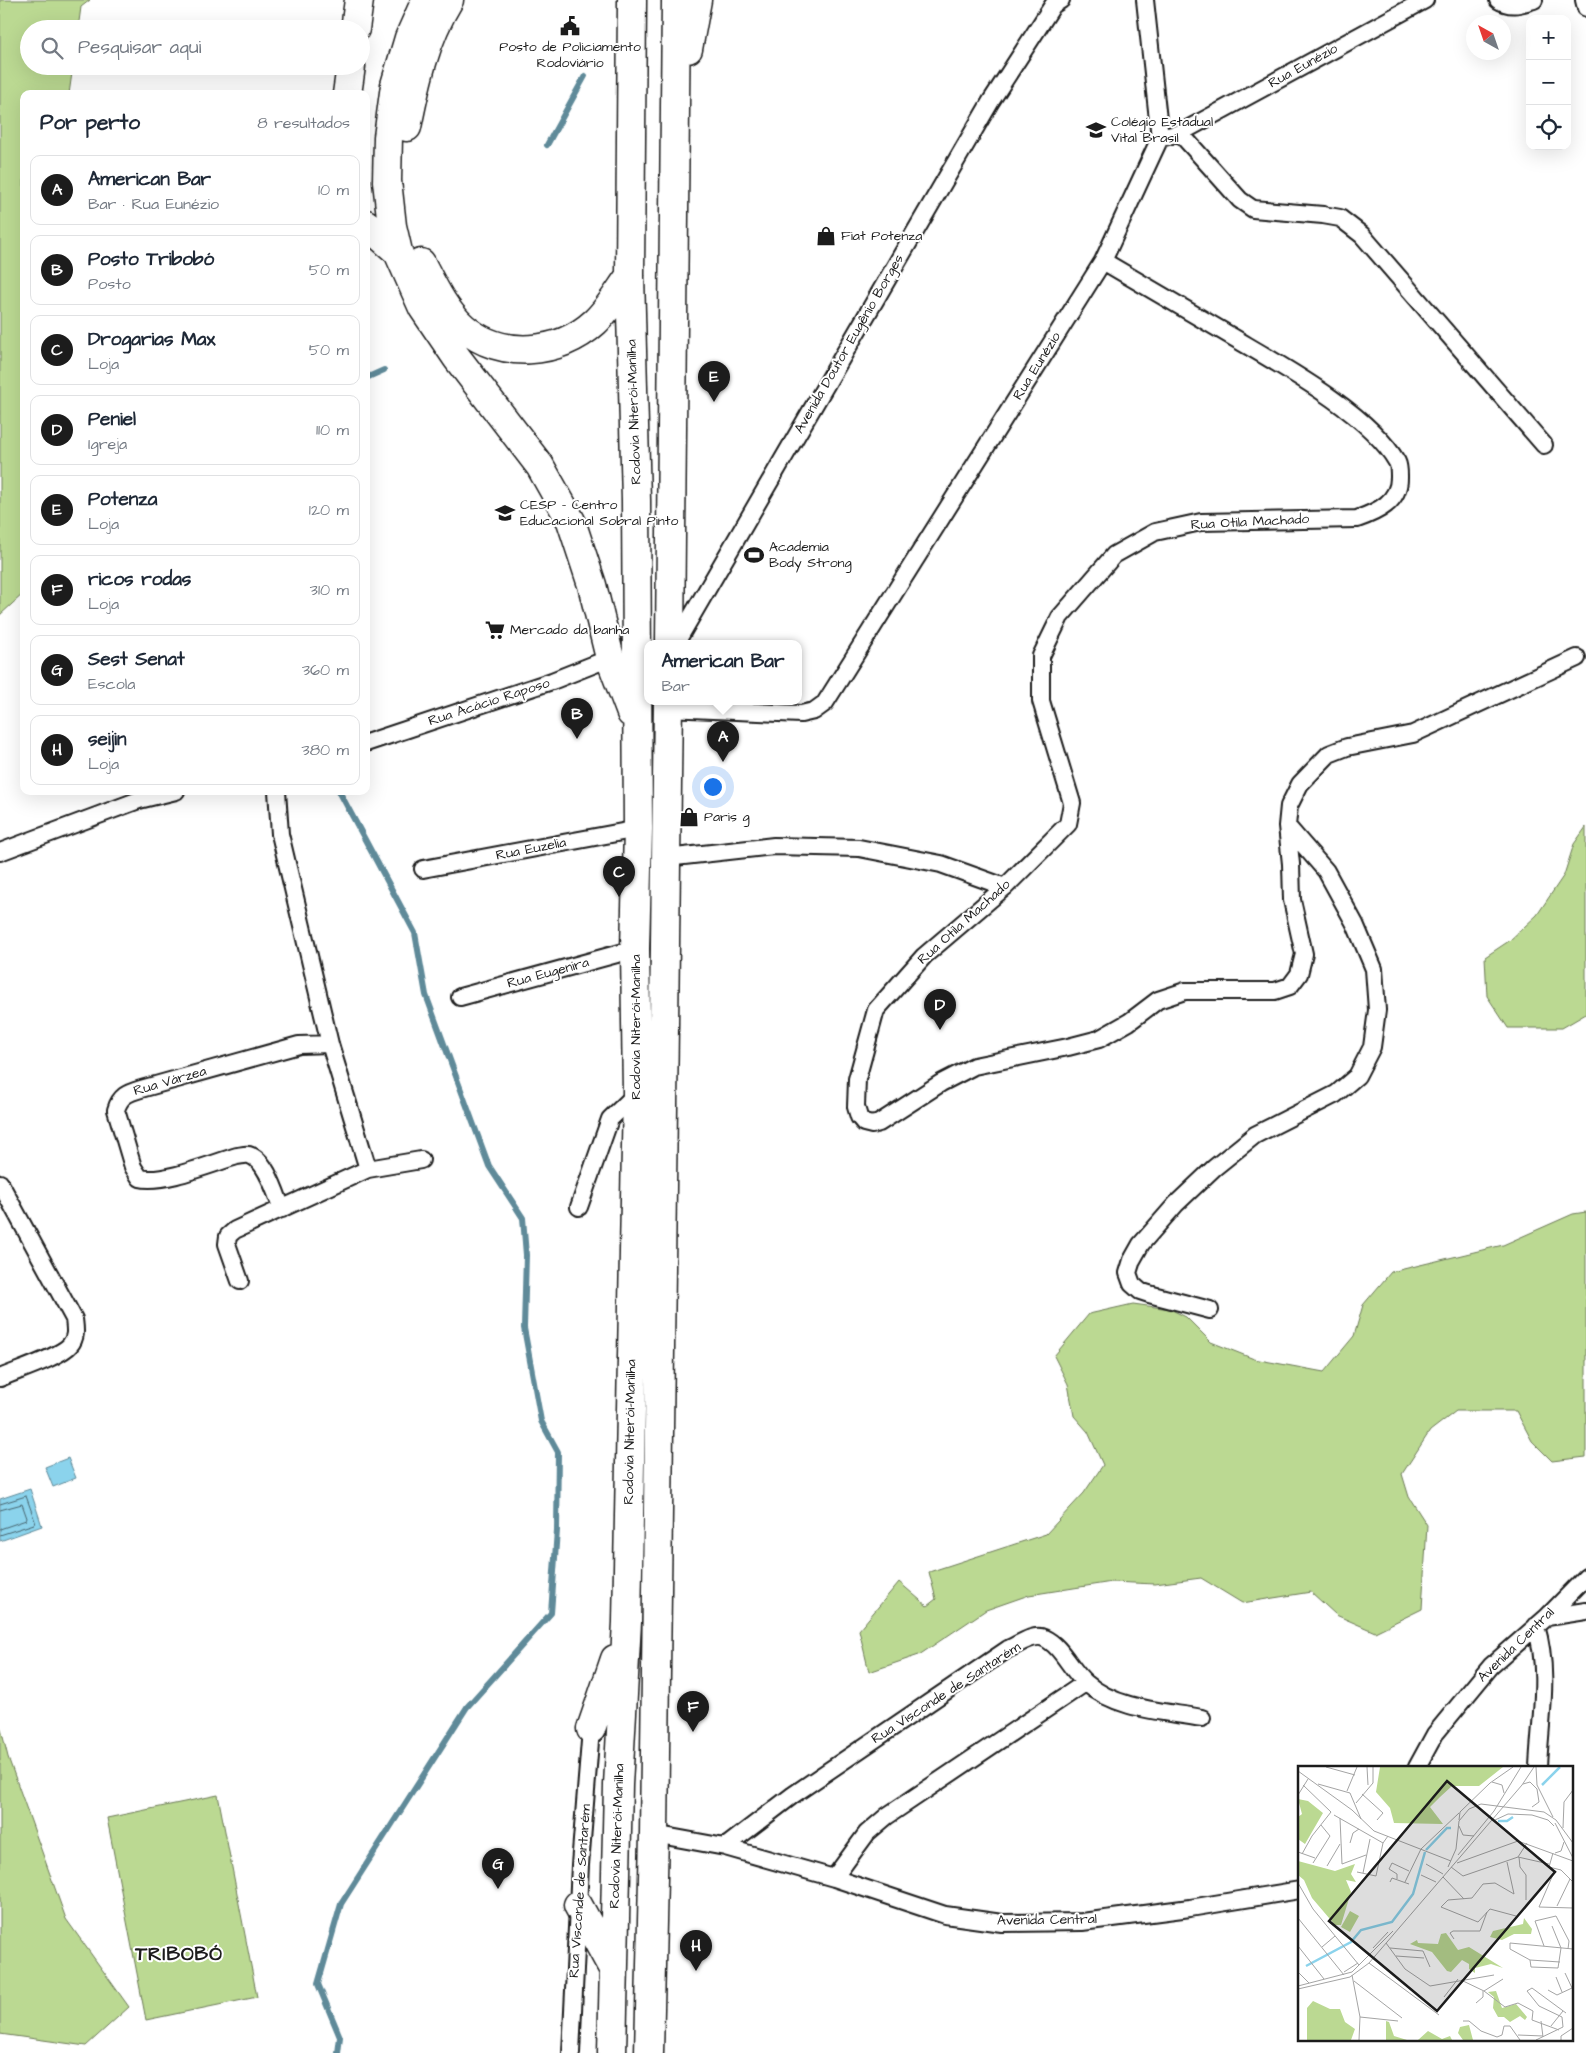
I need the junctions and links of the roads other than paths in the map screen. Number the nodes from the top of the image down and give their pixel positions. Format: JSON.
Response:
{"nodes":[{"id":1,"x":359,"y":0,"type":"edge"},
{"id":2,"x":426,"y":0,"type":"edge"},
{"id":3,"x":450,"y":0,"type":"edge"},
{"id":4,"x":632,"y":0,"type":"edge"},
{"id":5,"x":676,"y":0,"type":"edge"},
{"id":6,"x":697,"y":0,"type":"edge"},
{"id":7,"x":1061,"y":0,"type":"edge"},
{"id":8,"x":1145,"y":0,"type":"edge"},
{"id":9,"x":1425,"y":0,"type":"edge"},
{"id":10,"x":1498,"y":0,"type":"edge"},
{"id":11,"x":1534,"y":0,"type":"edge"},
{"id":12,"x":1584,"y":0,"type":"edge"},
{"id":13,"x":1586,"y":8,"type":"edge"},
{"id":14,"x":356,"y":20,"type":"edge"},
{"id":15,"x":350,"y":75,"type":"edge"},
{"id":16,"x":348,"y":90,"type":"edge"},
{"id":17,"x":675,"y":116,"type":"junction"},
{"id":18,"x":1180,"y":133,"type":"junction"},
{"id":19,"x":1160,"y":138,"type":"junction"},
{"id":20,"x":370,"y":228,"type":"edge"},
{"id":21,"x":398,"y":252,"type":"junction"},
{"id":22,"x":1103,"y":261,"type":"junction"},
{"id":23,"x":630,"y":276,"type":"junction"},
{"id":24,"x":1544,"y":445,"type":"dead end"},
{"id":25,"x":670,"y":640,"type":"edge"},
{"id":26,"x":678,"y":640,"type":"edge"},
{"id":27,"x":610,"y":658,"type":"junction"},
{"id":28,"x":1577,"y":658,"type":"dead end"},
{"id":29,"x":667,"y":705,"type":"edge"},
{"id":30,"x":680,"y":705,"type":"edge"},
{"id":31,"x":638,"y":730,"type":"junction"},
{"id":32,"x":370,"y":742,"type":"edge"},
{"id":33,"x":160,"y":795,"type":"edge"},
{"id":34,"x":277,"y":795,"type":"edge"},
{"id":35,"x":1287,"y":826,"type":"junction"},
{"id":36,"x":638,"y":829,"type":"junction"},
{"id":37,"x":0,"y":852,"type":"edge"},
{"id":38,"x":666,"y":858,"type":"junction"},
{"id":39,"x":423,"y":869,"type":"dead end"},
{"id":40,"x":1005,"y":886,"type":"junction"},
{"id":41,"x":635,"y":949,"type":"junction"},
{"id":42,"x":460,"y":997,"type":"dead end"},
{"id":43,"x":330,"y":1044,"type":"junction"},
{"id":44,"x":636,"y":1093,"type":"junction"},
{"id":45,"x":421,"y":1160,"type":"dead end"},
{"id":46,"x":368,"y":1169,"type":"junction"},
{"id":47,"x":0,"y":1183,"type":"edge"},
{"id":48,"x":579,"y":1207,"type":"dead end"},
{"id":49,"x":282,"y":1209,"type":"junction"},
{"id":50,"x":240,"y":1281,"type":"dead end"},
{"id":51,"x":1210,"y":1310,"type":"dead end"},
{"id":52,"x":0,"y":1378,"type":"edge"},
{"id":53,"x":1586,"y":1577,"type":"edge"},
{"id":54,"x":1586,"y":1611,"type":"edge"},
{"id":55,"x":627,"y":1622,"type":"junction"},
{"id":56,"x":1541,"y":1622,"type":"junction"},
{"id":57,"x":1085,"y":1683,"type":"junction"},
{"id":58,"x":1202,"y":1718,"type":"dead end"},
{"id":59,"x":592,"y":1729,"type":"joint"},
{"id":60,"x":1418,"y":1766,"type":"edge"},
{"id":61,"x":1538,"y":1766,"type":"edge"},
{"id":62,"x":654,"y":1834,"type":"junction"},
{"id":63,"x":726,"y":1847,"type":"junction"},
{"id":64,"x":834,"y":1878,"type":"junction"},
{"id":65,"x":1298,"y":1890,"type":"edge"},
{"id":66,"x":578,"y":1905,"type":"junction"},
{"id":67,"x":612,"y":1968,"type":"junction"},
{"id":68,"x":571,"y":2053,"type":"edge"},
{"id":69,"x":612,"y":2053,"type":"edge"},
{"id":70,"x":649,"y":2053,"type":"edge"}],
"edges":[{"from":1,"to":14,"type":"highway"},
{"from":2,"to":21,"type":"highway"},
{"from":3,"to":23,"type":"highway"},
{"from":4,"to":23,"type":"highway","name":"Rodovia Niterói-Manilha"},
{"from":5,"to":17,"type":"highway"},
{"from":6,"to":17,"type":"highway"},
{"from":7,"to":26,"type":"street","name":"Avenida Doutor Eugênio Borges"},
{"from":8,"to":19,"type":"street"},
{"from":9,"to":18,"type":"street","name":"Rua Eunézio"},
{"from":10,"to":11,"type":"street"},
{"from":12,"to":13,"type":"street"},
{"from":15,"to":16,"type":"highway"},
{"from":17,"to":25,"type":"highway"},
{"from":18,"to":19,"type":"street","name":"Rua Eunézio"},
{"from":18,"to":24,"type":"street"},
{"from":19,"to":22,"type":"street","name":"Rua Eunézio"},
{"from":20,"to":21,"type":"highway"},
{"from":21,"to":27,"type":"highway"},
{"from":22,"to":30,"type":"street","name":"Rua Eunézio"},
{"from":22,"to":40,"type":"street","name":"Rua Otila Machado"},
{"from":23,"to":31,"type":"highway","name":"Rodovia Niterói-Manilha"},
{"from":27,"to":31,"type":"highway"},
{"from":27,"to":32,"type":"street","name":"Rua Acácio Raposo"},
{"from":28,"to":35,"type":"street","name":"Rua Otila Machado"},
{"from":29,"to":38,"type":"highway","name":"Rodovia Niterói-Manilha"},
{"from":31,"to":36,"type":"highway","name":"Rodovia Niterói-Manilha"},
{"from":33,"to":37,"type":"street"},
{"from":34,"to":43,"type":"street"},
{"from":35,"to":40,"type":"street","name":"Rua Otila Machado"},
{"from":35,"to":51,"type":"street"},
{"from":36,"to":39,"type":"street","name":"Rua Euzelia"},
{"from":36,"to":41,"type":"highway","name":"Rodovia Niterói-Manilha"},
{"from":38,"to":40,"type":"street"},
{"from":38,"to":62,"type":"highway","name":"Rodovia Niterói-Manilha"},
{"from":41,"to":42,"type":"street","name":"Rua Eugenira"},
{"from":41,"to":44,"type":"highway","name":"Rodovia Niterói-Manilha"},
{"from":43,"to":46,"type":"street"},
{"from":43,"to":49,"type":"street","name":"Rua Várzea"},
{"from":44,"to":48,"type":"street"},
{"from":44,"to":55,"type":"highway","name":"Rodovia Niterói-Manilha"},
{"from":45,"to":46,"type":"street"},
{"from":46,"to":49,"type":"street"},
{"from":47,"to":52,"type":"street"},
{"from":49,"to":50,"type":"street"},
{"from":53,"to":56,"type":"street","name":"Avenida Central"},
{"from":54,"to":56,"type":"street"},
{"from":55,"to":59,"type":"highway"},
{"from":55,"to":67,"type":"highway","name":"Rodovia Niterói-Manilha"},
{"from":56,"to":60,"type":"street","name":"Avenida Central"},
{"from":56,"to":61,"type":"street"},
{"from":57,"to":58,"type":"street","name":"Rua Visconde de Santarém"},
{"from":57,"to":63,"type":"street","name":"Rua Visconde de Santarém"},
{"from":57,"to":64,"type":"street"},
{"from":59,"to":66,"type":"street","name":"Rua Visconde de Santarém"},
{"from":62,"to":63,"type":"street","name":"Avenida Central"},
{"from":62,"to":70,"type":"highway","name":"Rodovia Niterói-Manilha"},
{"from":63,"to":64,"type":"street","name":"Avenida Central"},
{"from":64,"to":65,"type":"street","name":"Avenida Central"},
{"from":66,"to":67,"type":"highway"},
{"from":66,"to":68,"type":"street","name":"Rua Visconde de Santarém"},
{"from":67,"to":69,"type":"highway","name":"Rodovia Niterói-Manilha"}]}
